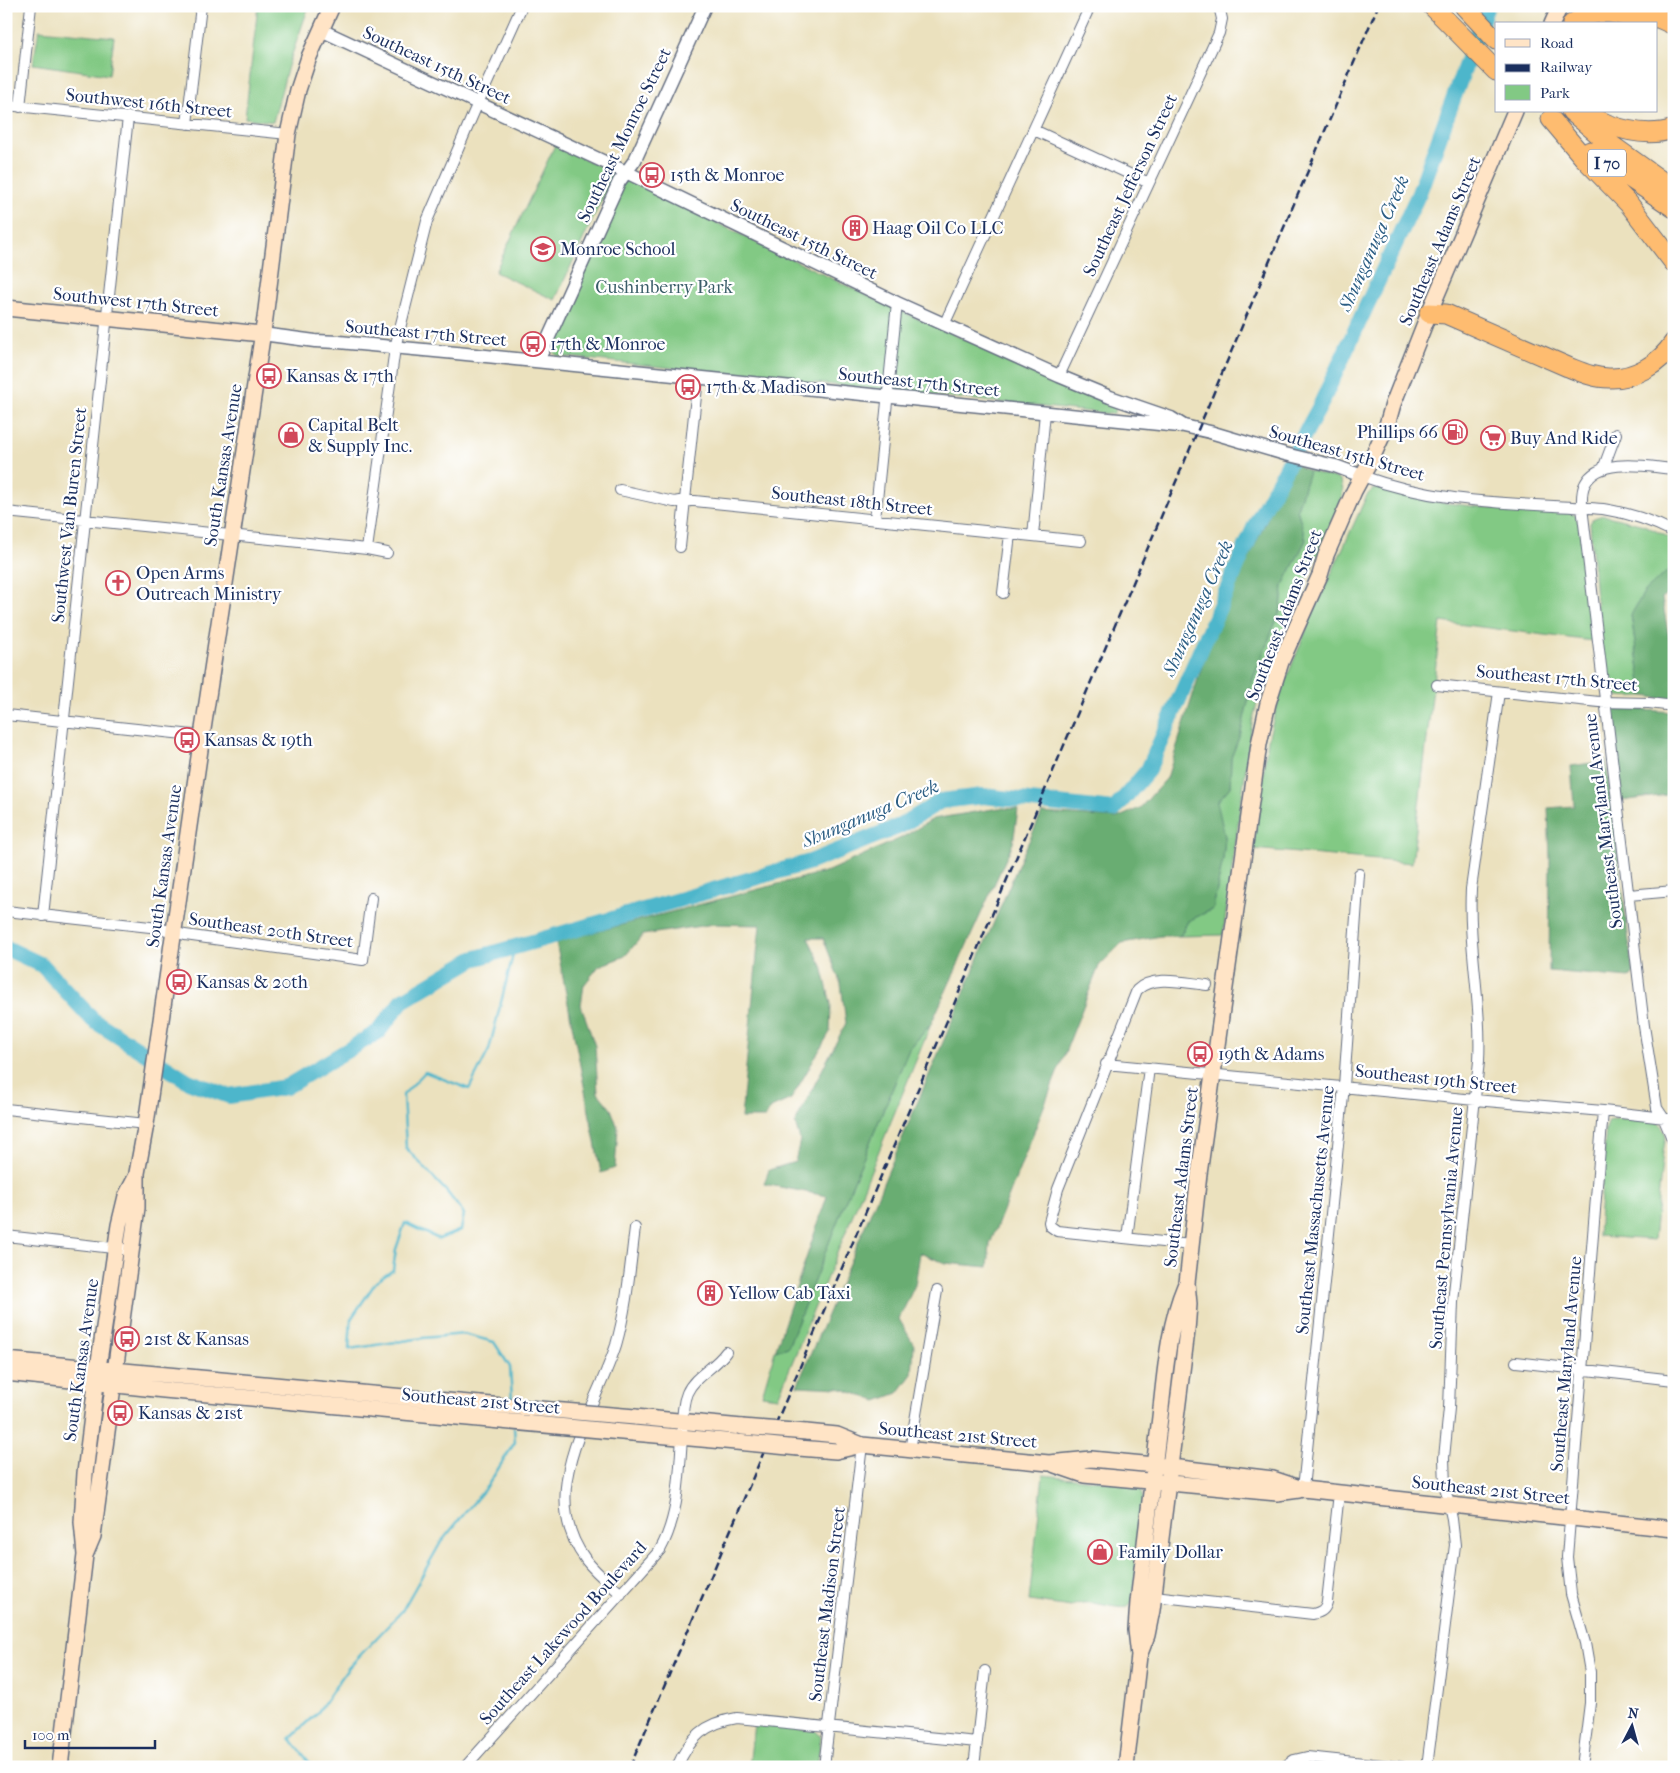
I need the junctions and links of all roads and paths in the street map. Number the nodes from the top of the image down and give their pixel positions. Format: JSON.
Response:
{"nodes":[{"id":1,"x":31,"y":6,"type":"edge"},
{"id":2,"x":201,"y":6,"type":"edge"},
{"id":3,"x":332,"y":6,"type":"edge"},
{"id":4,"x":522,"y":6,"type":"edge"},
{"id":5,"x":705,"y":6,"type":"edge"},
{"id":6,"x":1090,"y":6,"type":"edge"},
{"id":7,"x":1219,"y":6,"type":"edge"},
{"id":8,"x":1432,"y":6,"type":"edge"},
{"id":9,"x":1464,"y":6,"type":"edge"},
{"id":10,"x":1560,"y":6,"type":"edge"},
{"id":11,"x":1606,"y":6,"type":"edge"},
{"id":12,"x":1629,"y":11,"type":"edge"},
{"id":13,"x":1553,"y":22,"type":"edge"},
{"id":14,"x":1575,"y":22,"type":"edge"},
{"id":15,"x":1643,"y":22,"type":"edge"},
{"id":16,"x":1674,"y":25,"type":"edge"},
{"id":17,"x":1658,"y":29,"type":"edge"},
{"id":18,"x":321,"y":30,"type":"junction"},
{"id":19,"x":1674,"y":36,"type":"edge"},
{"id":20,"x":1495,"y":39,"type":"edge"},
{"id":21,"x":1495,"y":70,"type":"edge"},
{"id":22,"x":478,"y":102,"type":"junction"},
{"id":23,"x":6,"y":105,"type":"edge"},
{"id":24,"x":20,"y":107,"type":"junction"},
{"id":25,"x":1515,"y":112,"type":"edge"},
{"id":26,"x":1572,"y":112,"type":"edge"},
{"id":27,"x":1584,"y":112,"type":"edge"},
{"id":28,"x":1546,"y":115,"type":"edge"},
{"id":29,"x":128,"y":118,"type":"junction"},
{"id":30,"x":187,"y":124,"type":"junction"},
{"id":31,"x":1674,"y":129,"type":"edge"},
{"id":32,"x":1034,"y":130,"type":"junction"},
{"id":33,"x":288,"y":134,"type":"junction"},
{"id":34,"x":626,"y":172,"type":"junction"},
{"id":35,"x":1149,"y":184,"type":"junction"},
{"id":36,"x":1674,"y":190,"type":"edge"},
{"id":37,"x":1674,"y":208,"type":"edge"},
{"id":38,"x":1674,"y":263,"type":"edge"},
{"id":39,"x":897,"y":304,"type":"junction"},
{"id":40,"x":6,"y":308,"type":"edge"},
{"id":41,"x":1429,"y":313,"type":"junction"},
{"id":42,"x":106,"y":318,"type":"junction"},
{"id":43,"x":944,"y":325,"type":"junction"},
{"id":44,"x":262,"y":334,"type":"junction"},
{"id":45,"x":1674,"y":342,"type":"edge"},
{"id":46,"x":395,"y":348,"type":"junction"},
{"id":47,"x":538,"y":361,"type":"junction"},
{"id":48,"x":1674,"y":363,"type":"edge"},
{"id":49,"x":1059,"y":376,"type":"junction"},
{"id":50,"x":698,"y":377,"type":"junction"},
{"id":51,"x":887,"y":396,"type":"junction"},
{"id":52,"x":1110,"y":397,"type":"junction"},
{"id":53,"x":1045,"y":413,"type":"junction"},
{"id":54,"x":1124,"y":421,"type":"junction"},
{"id":55,"x":1184,"y":426,"type":"junction"},
{"id":56,"x":1616,"y":434,"type":"dead end"},
{"id":57,"x":1603,"y":469,"type":"junction"},
{"id":58,"x":1674,"y":469,"type":"edge"},
{"id":59,"x":1362,"y":476,"type":"junction"},
{"id":60,"x":620,"y":490,"type":"dead end"},
{"id":61,"x":686,"y":500,"type":"junction"},
{"id":62,"x":1582,"y":508,"type":"junction"},
{"id":63,"x":6,"y":512,"type":"edge"},
{"id":64,"x":84,"y":520,"type":"junction"},
{"id":65,"x":875,"y":520,"type":"junction"},
{"id":66,"x":1674,"y":532,"type":"edge"},
{"id":67,"x":1010,"y":534,"type":"junction"},
{"id":68,"x":231,"y":535,"type":"junction"},
{"id":69,"x":1033,"y":536,"type":"junction"},
{"id":70,"x":1081,"y":541,"type":"dead end"},
{"id":71,"x":680,"y":547,"type":"dead end"},
{"id":72,"x":366,"y":549,"type":"junction"},
{"id":73,"x":387,"y":553,"type":"dead end"},
{"id":74,"x":1003,"y":593,"type":"dead end"},
{"id":75,"x":1437,"y":685,"type":"dead end"},
{"id":76,"x":1499,"y":692,"type":"junction"},
{"id":77,"x":1605,"y":702,"type":"junction"},
{"id":78,"x":1674,"y":706,"type":"edge"},
{"id":79,"x":6,"y":715,"type":"edge"},
{"id":80,"x":63,"y":721,"type":"junction"},
{"id":81,"x":202,"y":736,"type":"junction"},
{"id":82,"x":1359,"y":874,"type":"dead end"},
{"id":83,"x":1674,"y":891,"type":"edge"},
{"id":84,"x":1629,"y":895,"type":"junction"},
{"id":85,"x":371,"y":898,"type":"dead end"},
{"id":86,"x":6,"y":911,"type":"edge"},
{"id":87,"x":43,"y":916,"type":"junction"},
{"id":88,"x":173,"y":932,"type":"junction"},
{"id":89,"x":1207,"y":985,"type":"dead end"},
{"id":90,"x":1106,"y":1064,"type":"junction"},
{"id":91,"x":1149,"y":1068,"type":"junction"},
{"id":92,"x":1212,"y":1074,"type":"junction"},
{"id":93,"x":1344,"y":1086,"type":"junction"},
{"id":94,"x":1475,"y":1100,"type":"junction"},
{"id":95,"x":6,"y":1109,"type":"edge"},
{"id":96,"x":1603,"y":1111,"type":"junction"},
{"id":97,"x":1663,"y":1117,"type":"junction"},
{"id":98,"x":1674,"y":1119,"type":"edge"},
{"id":99,"x":146,"y":1124,"type":"junction"},
{"id":100,"x":1674,"y":1143,"type":"edge"},
{"id":101,"x":137,"y":1173,"type":"junction"},
{"id":102,"x":635,"y":1228,"type":"dead end"},
{"id":103,"x":6,"y":1236,"type":"edge"},
{"id":104,"x":1127,"y":1238,"type":"junction"},
{"id":105,"x":1191,"y":1245,"type":"junction"},
{"id":106,"x":115,"y":1248,"type":"junction"},
{"id":107,"x":131,"y":1250,"type":"junction"},
{"id":108,"x":1187,"y":1283,"type":"junction"},
{"id":109,"x":937,"y":1292,"type":"dead end"},
{"id":110,"x":726,"y":1352,"type":"dead end"},
{"id":111,"x":6,"y":1360,"type":"edge"},
{"id":112,"x":1516,"y":1362,"type":"dead end"},
{"id":113,"x":98,"y":1368,"type":"junction"},
{"id":114,"x":114,"y":1369,"type":"junction"},
{"id":115,"x":1581,"y":1370,"type":"junction"},
{"id":116,"x":6,"y":1373,"type":"edge"},
{"id":117,"x":1674,"y":1380,"type":"edge"},
{"id":118,"x":96,"y":1383,"type":"junction"},
{"id":119,"x":112,"y":1385,"type":"junction"},
{"id":120,"x":682,"y":1429,"type":"junction"},
{"id":121,"x":862,"y":1445,"type":"junction"},
{"id":122,"x":910,"y":1450,"type":"junction"},
{"id":123,"x":1050,"y":1463,"type":"junction"},
{"id":124,"x":1154,"y":1465,"type":"junction"},
{"id":125,"x":1170,"y":1467,"type":"junction"},
{"id":126,"x":1152,"y":1481,"type":"junction"},
{"id":127,"x":1168,"y":1483,"type":"junction"},
{"id":128,"x":1303,"y":1489,"type":"junction"},
{"id":129,"x":1339,"y":1493,"type":"junction"},
{"id":130,"x":1449,"y":1505,"type":"junction"},
{"id":131,"x":1569,"y":1517,"type":"junction"},
{"id":132,"x":1674,"y":1529,"type":"edge"},
{"id":133,"x":85,"y":1555,"type":"junction"},
{"id":134,"x":622,"y":1594,"type":"junction"},
{"id":135,"x":1154,"y":1596,"type":"junction"},
{"id":136,"x":1139,"y":1656,"type":"junction"},
{"id":137,"x":986,"y":1671,"type":"dead end"},
{"id":138,"x":829,"y":1727,"type":"junction"},
{"id":139,"x":977,"y":1742,"type":"junction"},
{"id":140,"x":1285,"y":1766,"type":"edge"},
{"id":141,"x":60,"y":1767,"type":"edge"},
{"id":142,"x":465,"y":1767,"type":"edge"},
{"id":143,"x":678,"y":1767,"type":"edge"},
{"id":144,"x":824,"y":1767,"type":"edge"},
{"id":145,"x":974,"y":1767,"type":"edge"},
{"id":146,"x":1126,"y":1767,"type":"edge"},
{"id":147,"x":1402,"y":1767,"type":"edge"},
{"id":148,"x":1427,"y":1767,"type":"edge"},
{"id":149,"x":1582,"y":1767,"type":"edge"}],
"edges":[{"from":1,"to":24,"type":"street"},
{"from":2,"to":30,"type":"street"},
{"from":3,"to":18,"type":"main road","name":"South Kansas Avenue"},
{"from":4,"to":22,"type":"street"},
{"from":5,"to":34,"type":"street","name":"Southeast Monroe Street"},
{"from":6,"to":32,"type":"street"},
{"from":7,"to":35,"type":"street","name":"Southeast Jefferson Street"},
{"from":8,"to":21,"type":"highway"},
{"from":9,"to":20,"type":"highway"},
{"from":10,"to":13,"type":"main road"},
{"from":11,"to":12,"type":"highway"},
{"from":12,"to":14,"type":"highway"},
{"from":12,"to":15,"type":"highway"},
{"from":12,"to":16,"type":"highway"},
{"from":17,"to":19,"type":"highway"},
{"from":18,"to":22,"type":"street","name":"Southeast 15th Street"},
{"from":18,"to":33,"type":"main road","name":"South Kansas Avenue"},
{"from":22,"to":34,"type":"street","name":"Southeast 15th Street"},
{"from":22,"to":46,"type":"street"},
{"from":23,"to":24,"type":"street","name":"Southwest 16th Street"},
{"from":24,"to":29,"type":"street","name":"Southwest 16th Street"},
{"from":25,"to":41,"type":"main road","name":"Southeast Adams Street"},
{"from":26,"to":36,"type":"highway","number":"I 70"},
{"from":27,"to":31,"type":"highway"},
{"from":28,"to":37,"type":"highway","number":"I 70"},
{"from":28,"to":38,"type":"highway"},
{"from":29,"to":30,"type":"street","name":"Southwest 16th Street"},
{"from":29,"to":42,"type":"street","name":"Southwest Van Buren Street"},
{"from":30,"to":33,"type":"street","name":"Southwest 16th Street"},
{"from":32,"to":35,"type":"street"},
{"from":32,"to":43,"type":"street"},
{"from":33,"to":44,"type":"main road","name":"South Kansas Avenue"},
{"from":34,"to":39,"type":"street","name":"Southeast 15th Street"},
{"from":34,"to":47,"type":"street","name":"Southeast Monroe Street"},
{"from":35,"to":49,"type":"street","name":"Southeast Jefferson Street"},
{"from":39,"to":43,"type":"street","name":"Southeast 15th Street"},
{"from":39,"to":51,"type":"street"},
{"from":40,"to":42,"type":"main road","name":"Southwest 17th Street"},
{"from":41,"to":45,"type":"highway"},
{"from":41,"to":48,"type":"highway"},
{"from":41,"to":59,"type":"main road","name":"Southeast Adams Street"},
{"from":42,"to":44,"type":"main road","name":"Southwest 17th Street"},
{"from":42,"to":64,"type":"street","name":"Southwest Van Buren Street"},
{"from":43,"to":49,"type":"street","name":"Southeast 15th Street"},
{"from":44,"to":46,"type":"street","name":"Southeast 17th Street"},
{"from":44,"to":68,"type":"main road","name":"South Kansas Avenue"},
{"from":46,"to":47,"type":"street","name":"Southeast 17th Street"},
{"from":46,"to":72,"type":"street"},
{"from":47,"to":50,"type":"street","name":"Southeast 17th Street"},
{"from":49,"to":52,"type":"street","name":"Southeast 15th Street"},
{"from":50,"to":51,"type":"street","name":"Southeast 17th Street"},
{"from":50,"to":61,"type":"street"},
{"from":51,"to":53,"type":"street","name":"Southeast 17th Street"},
{"from":51,"to":65,"type":"street"},
{"from":52,"to":54,"type":"street"},
{"from":52,"to":55,"type":"street","name":"Southeast 15th Street"},
{"from":53,"to":54,"type":"street","name":"Southeast 17th Street"},
{"from":53,"to":69,"type":"street"},
{"from":54,"to":55,"type":"street","name":"Southeast 17th Street"},
{"from":55,"to":59,"type":"street","name":"Southeast 15th Street"},
{"from":56,"to":57,"type":"street"},
{"from":57,"to":58,"type":"street"},
{"from":57,"to":62,"type":"street","name":"Southeast Maryland Avenue"},
{"from":59,"to":62,"type":"street","name":"Southeast 15th Street"},
{"from":59,"to":92,"type":"main road","name":"Southeast Adams Street"},
{"from":60,"to":61,"type":"street","name":"Southeast 18th Street"},
{"from":61,"to":65,"type":"street","name":"Southeast 18th Street"},
{"from":61,"to":71,"type":"street"},
{"from":62,"to":66,"type":"street","name":"Southeast 15th Street"},
{"from":62,"to":77,"type":"street","name":"Southeast Maryland Avenue"},
{"from":63,"to":64,"type":"street"},
{"from":64,"to":68,"type":"street"},
{"from":64,"to":80,"type":"street","name":"Southwest Van Buren Street"},
{"from":65,"to":67,"type":"street","name":"Southeast 18th Street"},
{"from":67,"to":69,"type":"street","name":"Southeast 18th Street"},
{"from":67,"to":74,"type":"street"},
{"from":68,"to":72,"type":"street"},
{"from":68,"to":81,"type":"main road","name":"South Kansas Avenue"},
{"from":69,"to":70,"type":"street","name":"Southeast 18th Street"},
{"from":72,"to":73,"type":"street"},
{"from":75,"to":76,"type":"street","name":"Southeast 17th Street"},
{"from":76,"to":77,"type":"street","name":"Southeast 17th Street"},
{"from":76,"to":94,"type":"street","name":"Southeast Pennsylvania Avenue"},
{"from":77,"to":78,"type":"street","name":"Southeast 17th Street"},
{"from":77,"to":84,"type":"street","name":"Southeast Maryland Avenue"},
{"from":79,"to":80,"type":"street"},
{"from":80,"to":81,"type":"street"},
{"from":80,"to":87,"type":"street","name":"Southwest Van Buren Street"},
{"from":81,"to":88,"type":"main road","name":"South Kansas Avenue"},
{"from":82,"to":93,"type":"street","name":"Southeast Massachusetts Avenue"},
{"from":83,"to":84,"type":"street"},
{"from":84,"to":97,"type":"street","name":"Southeast Maryland Avenue"},
{"from":85,"to":88,"type":"street","name":"Southeast 20th Street"},
{"from":86,"to":87,"type":"street","name":"Southeast 20th Street"},
{"from":87,"to":88,"type":"street","name":"Southeast 20th Street"},
{"from":88,"to":99,"type":"main road","name":"South Kansas Avenue"},
{"from":89,"to":90,"type":"street"},
{"from":90,"to":91,"type":"street","name":"Southeast 19th Street"},
{"from":90,"to":104,"type":"street"},
{"from":91,"to":92,"type":"street","name":"Southeast 19th Street"},
{"from":91,"to":104,"type":"street"},
{"from":92,"to":93,"type":"street","name":"Southeast 19th Street"},
{"from":92,"to":105,"type":"main road","name":"Southeast Adams Street"},
{"from":93,"to":94,"type":"street","name":"Southeast 19th Street"},
{"from":93,"to":128,"type":"street","name":"Southeast Massachusetts Avenue"},
{"from":94,"to":96,"type":"street","name":"Southeast 19th Street"},
{"from":94,"to":130,"type":"street","name":"Southeast Pennsylvania Avenue"},
{"from":95,"to":99,"type":"street"},
{"from":96,"to":97,"type":"street","name":"Southeast 19th Street"},
{"from":96,"to":115,"type":"street","name":"Southeast Maryland Avenue"},
{"from":97,"to":98,"type":"street","name":"Southeast 19th Street"},
{"from":97,"to":100,"type":"street","name":"Southeast Maryland Avenue"},
{"from":99,"to":101,"type":"main road","name":"South Kansas Avenue"},
{"from":101,"to":106,"type":"main road","name":"South Kansas Avenue"},
{"from":101,"to":107,"type":"main road","name":"South Kansas Avenue"},
{"from":102,"to":134,"type":"street"},
{"from":103,"to":106,"type":"street"},
{"from":104,"to":105,"type":"street"},
{"from":105,"to":108,"type":"main road","name":"Southeast Adams Street"},
{"from":106,"to":107,"type":"street"},
{"from":106,"to":113,"type":"main road","name":"South Kansas Avenue"},
{"from":107,"to":114,"type":"main road","name":"South Kansas Avenue"},
{"from":108,"to":124,"type":"main road","name":"Southeast Adams Street"},
{"from":108,"to":125,"type":"main road","name":"Southeast Adams Street"},
{"from":109,"to":122,"type":"street"},
{"from":110,"to":120,"type":"street","name":"Southeast Lakewood Boulevard"},
{"from":111,"to":113,"type":"main road","name":"Southeast 21st Street"},
{"from":112,"to":115,"type":"street"},
{"from":113,"to":114,"type":"main road","name":"Southeast 21st Street"},
{"from":113,"to":118,"type":"main road","name":"South Kansas Avenue"},
{"from":114,"to":119,"type":"main road","name":"South Kansas Avenue"},
{"from":114,"to":120,"type":"main road","name":"Southeast 21st Street","bridge":true},
{"from":115,"to":117,"type":"street"},
{"from":115,"to":131,"type":"street","name":"Southeast Maryland Avenue"},
{"from":116,"to":118,"type":"main road","name":"Southeast 21st Street"},
{"from":118,"to":119,"type":"main road","name":"Southeast 21st Street"},
{"from":118,"to":133,"type":"main road","name":"South Kansas Avenue"},
{"from":119,"to":120,"type":"main road","name":"Southeast 21st Street","bridge":true},
{"from":119,"to":133,"type":"main road","name":"South Kansas Avenue"},
{"from":120,"to":121,"type":"main road","name":"Southeast 21st Street","bridge":true},
{"from":120,"to":121,"type":"main road","name":"Southeast 21st Street","bridge":true},
{"from":120,"to":134,"type":"street","name":"Southeast Lakewood Boulevard"},
{"from":121,"to":122,"type":"main road","name":"Southeast 21st Street"},
{"from":121,"to":138,"type":"street","name":"Southeast Madison Street"},
{"from":122,"to":123,"type":"main road","name":"Southeast 21st Street"},
{"from":123,"to":124,"type":"main road","name":"Southeast 21st Street"},
{"from":123,"to":126,"type":"main road","name":"Southeast 21st Street"},
{"from":124,"to":125,"type":"main road","name":"Southeast 21st Street"},
{"from":124,"to":126,"type":"main road","name":"Southeast Adams Street"},
{"from":125,"to":127,"type":"main road","name":"Southeast Adams Street"},
{"from":125,"to":128,"type":"main road","name":"Southeast 21st Street"},
{"from":126,"to":127,"type":"main road","name":"Southeast 21st Street"},
{"from":126,"to":136,"type":"main road","name":"Southeast Adams Street"},
{"from":127,"to":128,"type":"main road","name":"Southeast 21st Street"},
{"from":127,"to":135,"type":"main road","name":"Southeast Adams Street"},
{"from":128,"to":129,"type":"main road","name":"Southeast 21st Street"},
{"from":129,"to":130,"type":"main road","name":"Southeast 21st Street"},
{"from":129,"to":135,"type":"street"},
{"from":130,"to":131,"type":"main road","name":"Southeast 21st Street"},
{"from":130,"to":148,"type":"street","name":"Southeast Pennsylvania Avenue"},
{"from":131,"to":132,"type":"main road","name":"Southeast 21st Street"},
{"from":131,"to":149,"type":"street","name":"Southeast Maryland Avenue"},
{"from":133,"to":141,"type":"main road","name":"South Kansas Avenue"},
{"from":134,"to":142,"type":"street","name":"Southeast Lakewood Boulevard"},
{"from":135,"to":136,"type":"main road","name":"Southeast Adams Street"},
{"from":136,"to":146,"type":"main road","name":"Southeast Adams Street"},
{"from":137,"to":139,"type":"street"},
{"from":138,"to":139,"type":"street"},
{"from":138,"to":143,"type":"street"},
{"from":138,"to":144,"type":"street","name":"Southeast Madison Street"},
{"from":139,"to":145,"type":"street"},
{"from":140,"to":147,"type":"street"}]}
